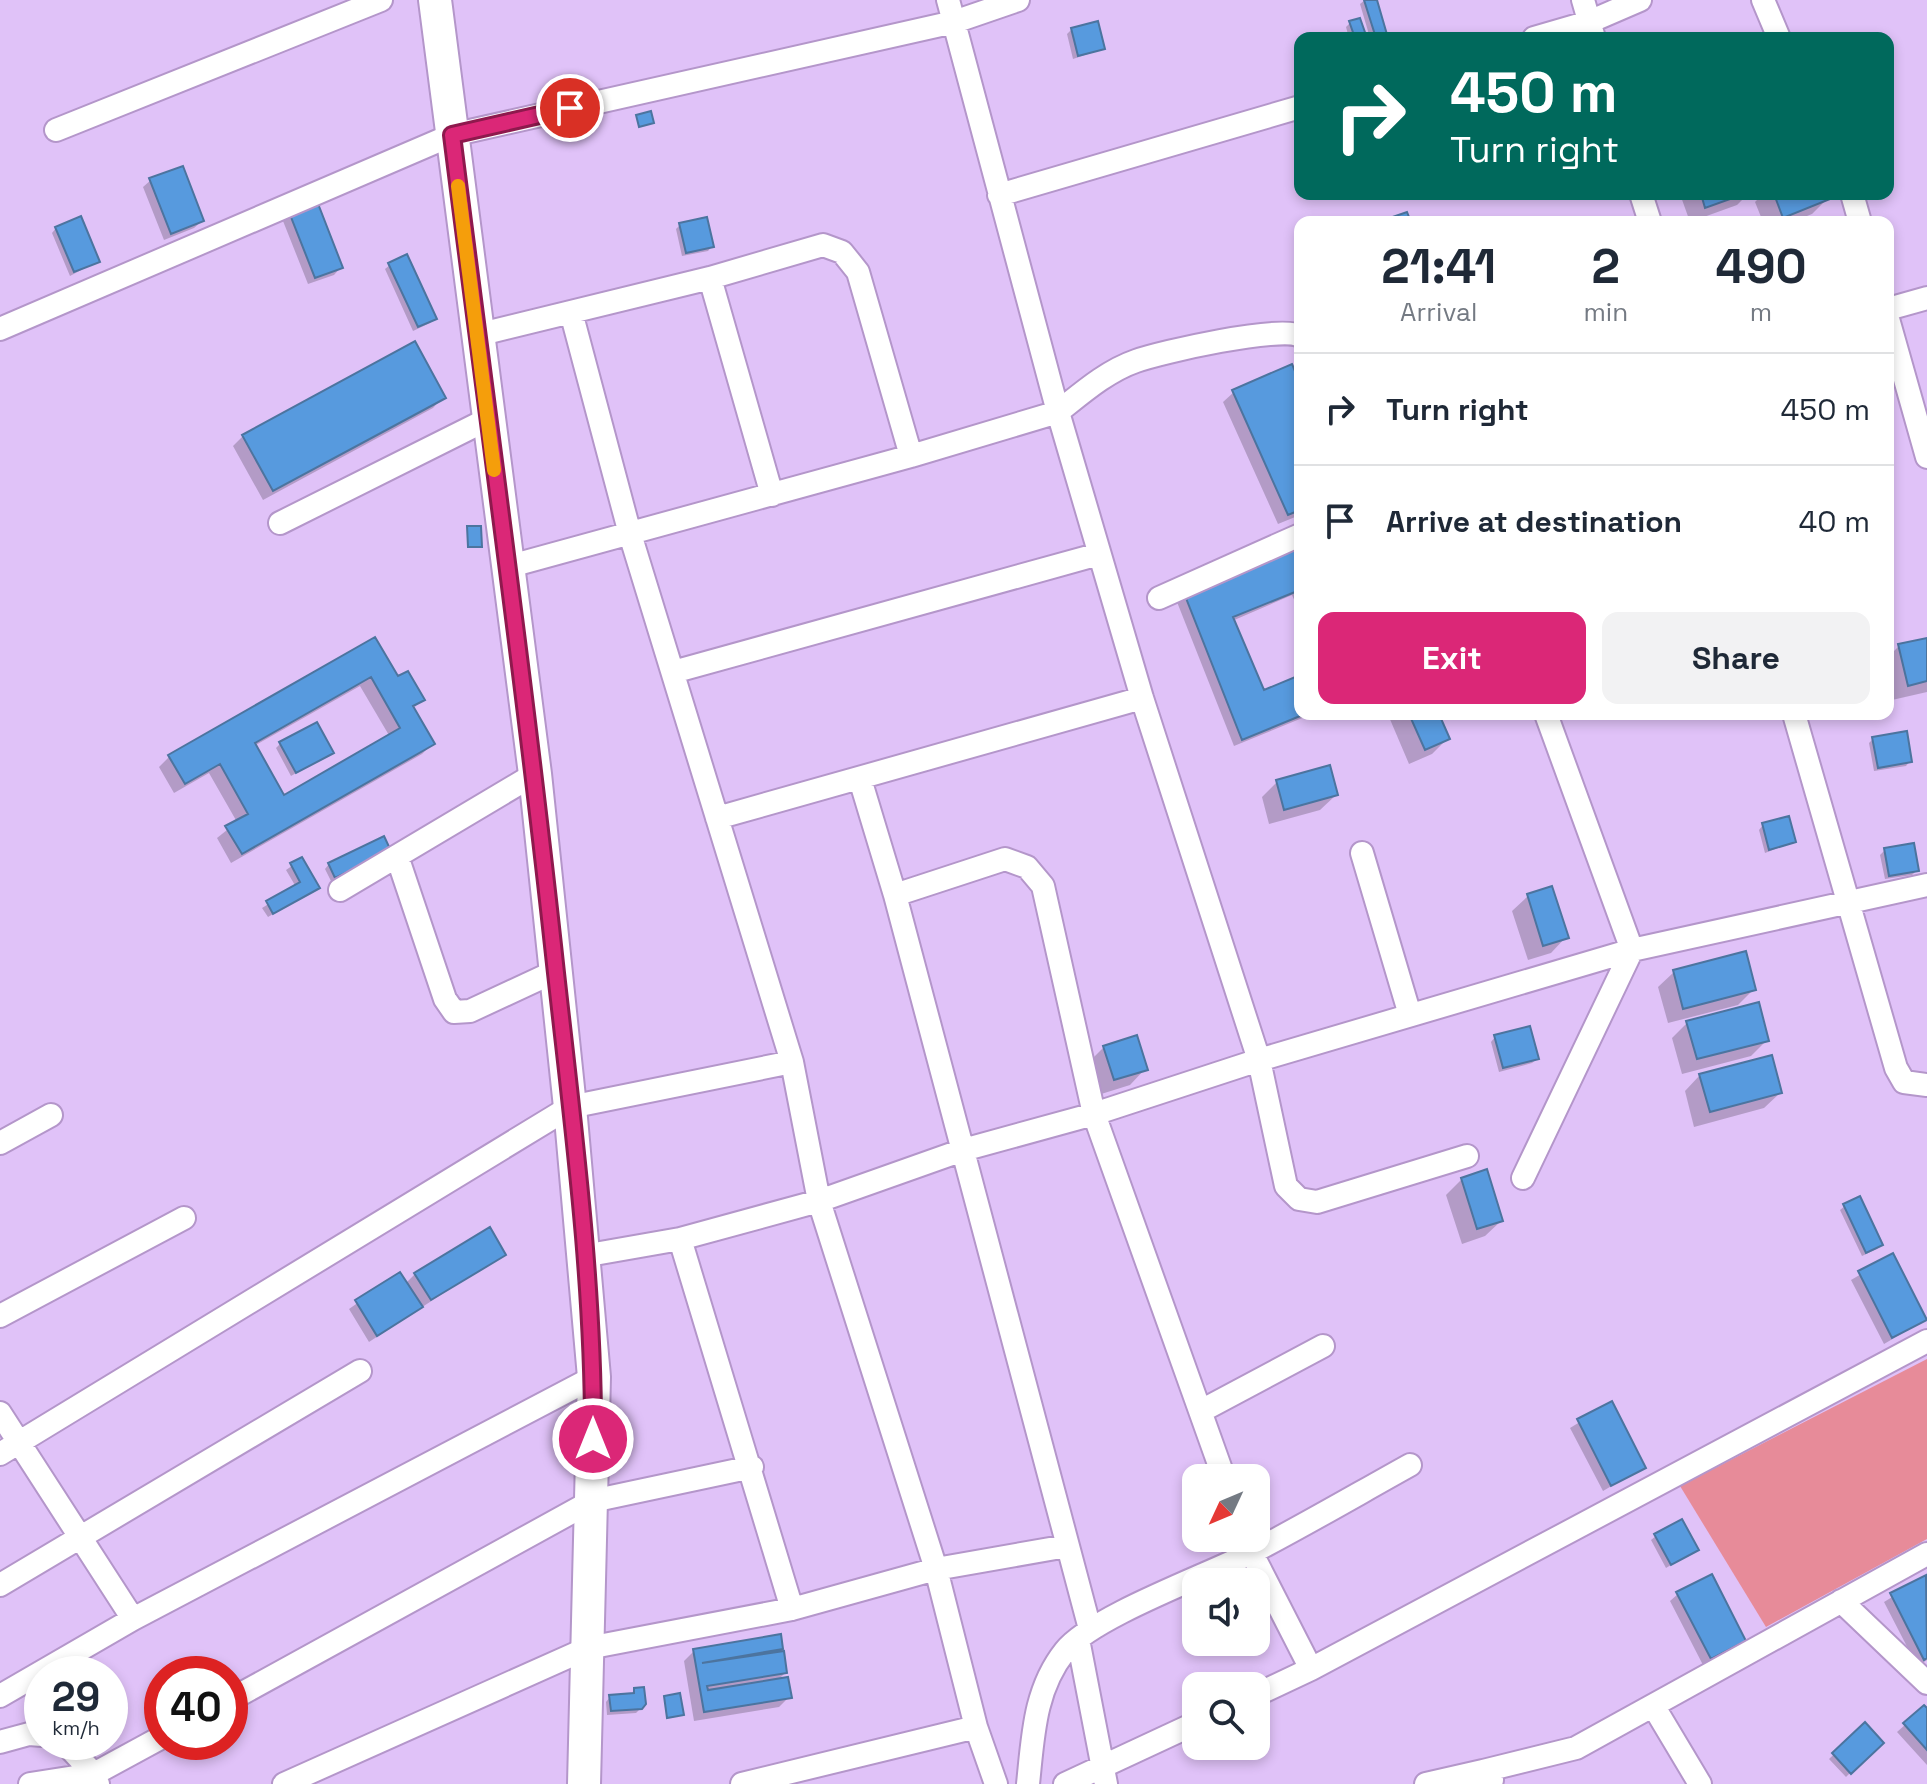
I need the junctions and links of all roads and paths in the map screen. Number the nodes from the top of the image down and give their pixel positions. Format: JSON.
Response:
{"nodes":[{"id":1,"x":381,"y":0,"type":"edge"},
{"id":2,"x":435,"y":0,"type":"edge"},
{"id":3,"x":1018,"y":0,"type":"edge"},
{"id":4,"x":1640,"y":0,"type":"edge"},
{"id":5,"x":1763,"y":0,"type":"edge"},
{"id":6,"x":951,"y":11,"type":"edge"},
{"id":7,"x":1588,"y":20,"type":"edge"},
{"id":8,"x":1552,"y":32,"type":"edge"},
{"id":9,"x":1776,"y":32,"type":"edge"},
{"id":10,"x":1294,"y":109,"type":"edge"},
{"id":11,"x":56,"y":130,"type":"dead end"},
{"id":12,"x":452,"y":135,"type":"junction"},
{"id":13,"x":999,"y":195,"type":"junction"},
{"id":14,"x":710,"y":278,"type":"junction"},
{"id":15,"x":1927,"y":298,"type":"edge"},
{"id":16,"x":1894,"y":307,"type":"edge"},
{"id":17,"x":571,"y":312,"type":"junction"},
{"id":18,"x":0,"y":329,"type":"edge"},
{"id":19,"x":1294,"y":334,"type":"edge"},
{"id":20,"x":477,"y":335,"type":"junction"},
{"id":21,"x":1894,"y":340,"type":"edge"},
{"id":22,"x":1058,"y":412,"type":"junction"},
{"id":23,"x":488,"y":419,"type":"junction"},
{"id":24,"x":911,"y":456,"type":"junction"},
{"id":25,"x":1927,"y":457,"type":"edge"},
{"id":26,"x":772,"y":495,"type":"junction"},
{"id":27,"x":280,"y":523,"type":"dead end"},
{"id":28,"x":630,"y":534,"type":"junction"},
{"id":29,"x":1294,"y":538,"type":"edge"},
{"id":30,"x":1099,"y":554,"type":"junction"},
{"id":31,"x":507,"y":567,"type":"junction"},
{"id":32,"x":1159,"y":598,"type":"dead end"},
{"id":33,"x":673,"y":672,"type":"junction"},
{"id":34,"x":1142,"y":698,"type":"junction"},
{"id":35,"x":1548,"y":720,"type":"edge"},
{"id":36,"x":1796,"y":720,"type":"edge"},
{"id":37,"x":535,"y":774,"type":"junction"},
{"id":38,"x":860,"y":779,"type":"junction"},
{"id":39,"x":717,"y":818,"type":"junction"},
{"id":40,"x":1362,"y":853,"type":"dead end"},
{"id":41,"x":397,"y":856,"type":"junction"},
{"id":42,"x":1927,"y":885,"type":"edge"},
{"id":43,"x":340,"y":890,"type":"dead end"},
{"id":44,"x":895,"y":895,"type":"junction"},
{"id":45,"x":1849,"y":903,"type":"junction"},
{"id":46,"x":1632,"y":950,"type":"junction"},
{"id":47,"x":556,"y":971,"type":"junction"},
{"id":48,"x":1410,"y":1015,"type":"junction"},
{"id":49,"x":1259,"y":1060,"type":"junction"},
{"id":50,"x":792,"y":1062,"type":"junction"},
{"id":51,"x":1927,"y":1085,"type":"edge"},
{"id":52,"x":570,"y":1107,"type":"junction"},
{"id":53,"x":1094,"y":1114,"type":"junction"},
{"id":54,"x":51,"y":1115,"type":"dead end"},
{"id":55,"x":0,"y":1143,"type":"edge"},
{"id":56,"x":963,"y":1150,"type":"junction"},
{"id":57,"x":1467,"y":1156,"type":"dead end"},
{"id":58,"x":1523,"y":1178,"type":"dead end"},
{"id":59,"x":819,"y":1201,"type":"junction"},
{"id":60,"x":184,"y":1218,"type":"dead end"},
{"id":61,"x":680,"y":1239,"type":"junction"},
{"id":62,"x":583,"y":1256,"type":"junction"},
{"id":63,"x":0,"y":1316,"type":"edge"},
{"id":64,"x":1927,"y":1341,"type":"edge"},
{"id":65,"x":1323,"y":1346,"type":"dead end"},
{"id":66,"x":360,"y":1371,"type":"dead end"},
{"id":67,"x":594,"y":1377,"type":"junction"},
{"id":68,"x":1203,"y":1410,"type":"junction"},
{"id":69,"x":0,"y":1413,"type":"edge"},
{"id":70,"x":9,"y":1450,"type":"edge"},
{"id":71,"x":1220,"y":1464,"type":"edge"},
{"id":72,"x":1410,"y":1465,"type":"dead end"},
{"id":73,"x":752,"y":1467,"type":"junction"},
{"id":74,"x":592,"y":1501,"type":"junction"},
{"id":75,"x":1270,"y":1534,"type":"edge"},
{"id":76,"x":79,"y":1536,"type":"junction"},
{"id":77,"x":1067,"y":1546,"type":"junction"},
{"id":78,"x":1235,"y":1552,"type":"edge"},
{"id":79,"x":1249,"y":1552,"type":"edge"},
{"id":80,"x":1927,"y":1554,"type":"edge"},
{"id":81,"x":936,"y":1569,"type":"junction"},
{"id":82,"x":0,"y":1585,"type":"edge"},
{"id":83,"x":1841,"y":1601,"type":"junction"},
{"id":84,"x":792,"y":1609,"type":"junction"},
{"id":85,"x":133,"y":1619,"type":"junction"},
{"id":86,"x":1084,"y":1634,"type":"junction"},
{"id":87,"x":588,"y":1648,"type":"junction"},
{"id":88,"x":1311,"y":1669,"type":"junction"},
{"id":89,"x":1927,"y":1683,"type":"edge"},
{"id":90,"x":1270,"y":1688,"type":"edge"},
{"id":91,"x":248,"y":1690,"type":"edge"},
{"id":92,"x":0,"y":1696,"type":"edge"},
{"id":93,"x":1654,"y":1707,"type":"junction"},
{"id":94,"x":976,"y":1727,"type":"junction"},
{"id":95,"x":1182,"y":1731,"type":"edge"},
{"id":96,"x":24,"y":1735,"type":"edge"},
{"id":97,"x":0,"y":1742,"type":"edge"},
{"id":98,"x":144,"y":1748,"type":"edge"},
{"id":99,"x":80,"y":1760,"type":"edge"},
{"id":100,"x":1103,"y":1776,"type":"edge"},
{"id":101,"x":1489,"y":1778,"type":"edge"},
{"id":102,"x":96,"y":1779,"type":"edge"},
{"id":103,"x":30,"y":1784,"type":"edge"},
{"id":104,"x":284,"y":1784,"type":"edge"},
{"id":105,"x":584,"y":1784,"type":"edge"},
{"id":106,"x":742,"y":1784,"type":"edge"},
{"id":107,"x":996,"y":1784,"type":"edge"},
{"id":108,"x":1028,"y":1784,"type":"edge"},
{"id":109,"x":1065,"y":1784,"type":"edge"},
{"id":110,"x":1426,"y":1784,"type":"edge"},
{"id":111,"x":1700,"y":1784,"type":"edge"}],
"edges":[{"from":1,"to":11,"type":"street"},
{"from":2,"to":12,"type":"street"},
{"from":3,"to":6,"type":"street"},
{"from":4,"to":7,"type":"street"},
{"from":5,"to":9,"type":"street"},
{"from":6,"to":12,"type":"street"},
{"from":6,"to":13,"type":"street"},
{"from":7,"to":8,"type":"street"},
{"from":10,"to":13,"type":"street"},
{"from":12,"to":18,"type":"street"},
{"from":12,"to":20,"type":"street"},
{"from":13,"to":22,"type":"street"},
{"from":14,"to":17,"type":"street"},
{"from":14,"to":24,"type":"street"},
{"from":14,"to":26,"type":"street"},
{"from":15,"to":16,"type":"street"},
{"from":17,"to":20,"type":"street"},
{"from":17,"to":28,"type":"street"},
{"from":19,"to":22,"type":"street"},
{"from":20,"to":23,"type":"street"},
{"from":21,"to":25,"type":"street"},
{"from":22,"to":24,"type":"street"},
{"from":22,"to":30,"type":"street"},
{"from":23,"to":27,"type":"street"},
{"from":23,"to":31,"type":"street"},
{"from":24,"to":26,"type":"street"},
{"from":26,"to":28,"type":"street"},
{"from":28,"to":31,"type":"street"},
{"from":28,"to":33,"type":"street"},
{"from":29,"to":32,"type":"street"},
{"from":30,"to":33,"type":"street"},
{"from":30,"to":34,"type":"street"},
{"from":31,"to":37,"type":"street"},
{"from":33,"to":39,"type":"street"},
{"from":34,"to":38,"type":"street"},
{"from":34,"to":49,"type":"street"},
{"from":35,"to":46,"type":"street"},
{"from":36,"to":45,"type":"street"},
{"from":37,"to":41,"type":"street"},
{"from":37,"to":47,"type":"street"},
{"from":38,"to":39,"type":"street"},
{"from":38,"to":44,"type":"street"},
{"from":39,"to":50,"type":"street"},
{"from":40,"to":48,"type":"street"},
{"from":41,"to":43,"type":"street"},
{"from":41,"to":47,"type":"street"},
{"from":42,"to":45,"type":"street"},
{"from":44,"to":53,"type":"street"},
{"from":44,"to":56,"type":"street"},
{"from":45,"to":46,"type":"street"},
{"from":45,"to":51,"type":"street"},
{"from":46,"to":48,"type":"street"},
{"from":46,"to":58,"type":"street"},
{"from":47,"to":52,"type":"street"},
{"from":48,"to":49,"type":"street"},
{"from":49,"to":53,"type":"street"},
{"from":49,"to":57,"type":"street"},
{"from":50,"to":52,"type":"street"},
{"from":50,"to":59,"type":"street"},
{"from":52,"to":62,"type":"street"},
{"from":52,"to":70,"type":"street"},
{"from":53,"to":56,"type":"street"},
{"from":53,"to":68,"type":"street"},
{"from":54,"to":55,"type":"street"},
{"from":56,"to":59,"type":"street"},
{"from":56,"to":77,"type":"street"},
{"from":59,"to":61,"type":"street"},
{"from":59,"to":81,"type":"street"},
{"from":60,"to":63,"type":"street"},
{"from":61,"to":62,"type":"street"},
{"from":61,"to":73,"type":"street"},
{"from":62,"to":67,"type":"street"},
{"from":64,"to":88,"type":"street"},
{"from":65,"to":68,"type":"street"},
{"from":66,"to":76,"type":"street"},
{"from":67,"to":74,"type":"street"},
{"from":67,"to":85,"type":"street"},
{"from":68,"to":71,"type":"street"},
{"from":69,"to":70,"type":"street"},
{"from":70,"to":76,"type":"street"},
{"from":72,"to":75,"type":"street"},
{"from":73,"to":74,"type":"street"},
{"from":73,"to":84,"type":"street"},
{"from":74,"to":87,"type":"street"},
{"from":74,"to":91,"type":"street"},
{"from":76,"to":82,"type":"street"},
{"from":76,"to":85,"type":"street"},
{"from":77,"to":81,"type":"street"},
{"from":77,"to":86,"type":"street"},
{"from":78,"to":86,"type":"street"},
{"from":79,"to":88,"type":"street"},
{"from":80,"to":83,"type":"street"},
{"from":81,"to":84,"type":"street"},
{"from":81,"to":94,"type":"street"},
{"from":83,"to":89,"type":"street"},
{"from":83,"to":93,"type":"street"},
{"from":84,"to":87,"type":"street"},
{"from":85,"to":92,"type":"street"},
{"from":86,"to":100,"type":"street"},
{"from":86,"to":108,"type":"street"},
{"from":87,"to":104,"type":"street"},
{"from":87,"to":105,"type":"street"},
{"from":88,"to":90,"type":"street"},
{"from":93,"to":101,"type":"street"},
{"from":93,"to":111,"type":"street"},
{"from":94,"to":106,"type":"street"},
{"from":94,"to":107,"type":"street"},
{"from":95,"to":100,"type":"street"},
{"from":96,"to":97,"type":"street"},
{"from":98,"to":102,"type":"street"},
{"from":99,"to":102,"type":"street"},
{"from":100,"to":109,"type":"street"},
{"from":101,"to":110,"type":"street"},
{"from":102,"to":103,"type":"street"}]}
